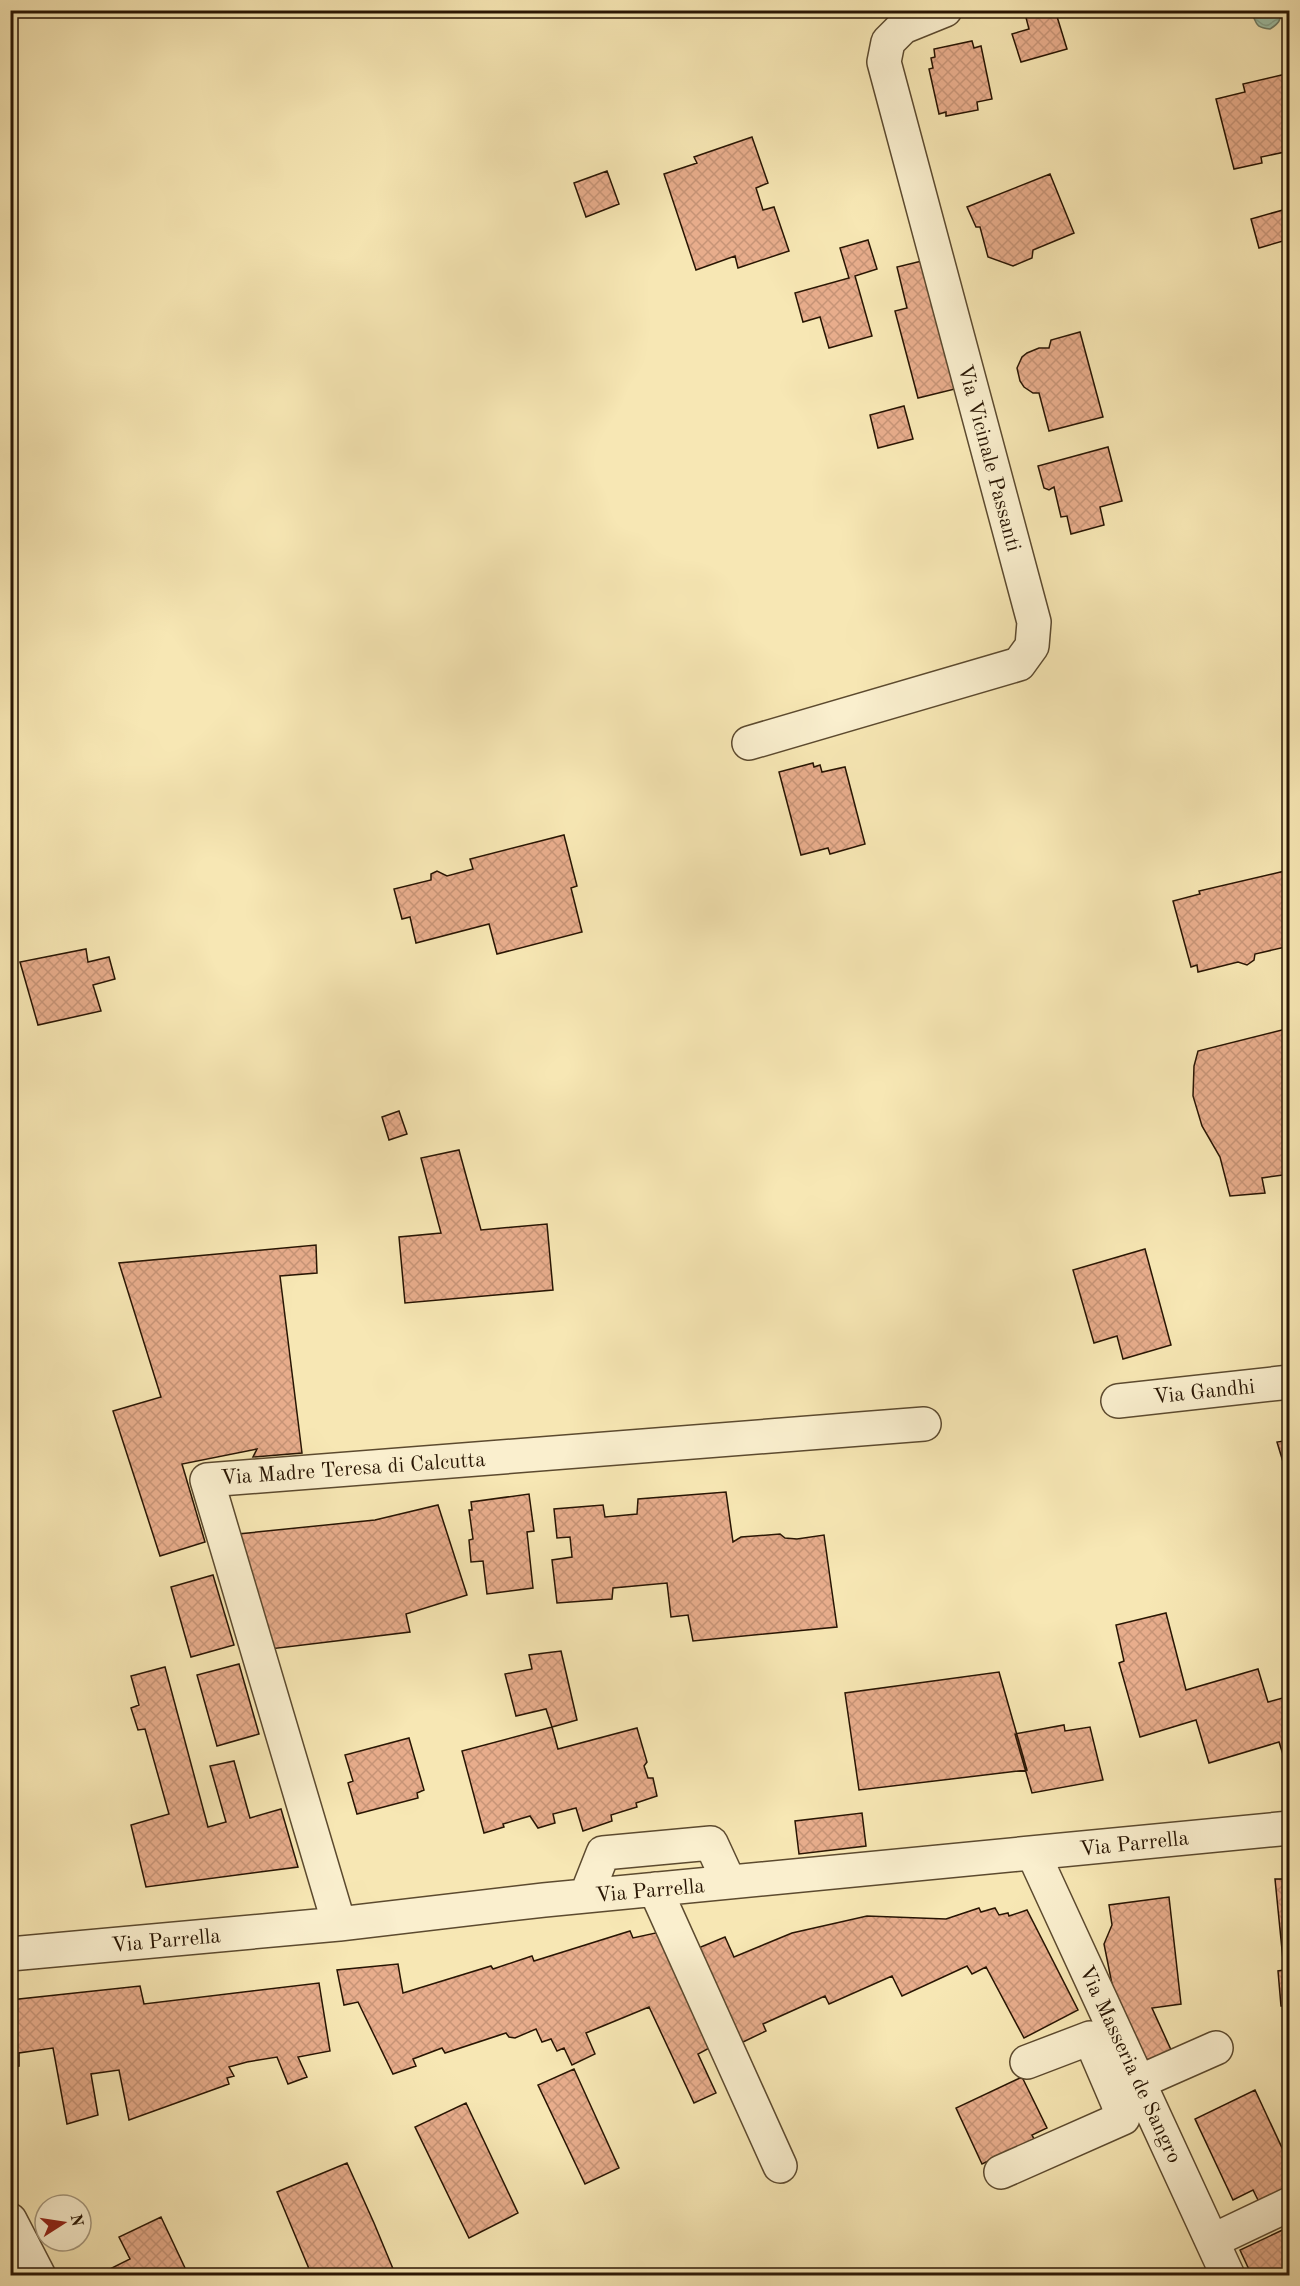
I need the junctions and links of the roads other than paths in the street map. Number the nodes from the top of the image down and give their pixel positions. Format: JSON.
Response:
{"nodes":[{"id":1,"x":945,"y":10,"type":"edge"},
{"id":2,"x":749,"y":743,"type":"dead end"},
{"id":3,"x":1290,"y":1382,"type":"edge"},
{"id":4,"x":1118,"y":1401,"type":"dead end"},
{"id":5,"x":924,"y":1424,"type":"dead end"},
{"id":6,"x":1290,"y":1828,"type":"edge"},
{"id":7,"x":1033,"y":1852,"type":"junction"},
{"id":8,"x":729,"y":1882,"type":"junction"},
{"id":9,"x":655,"y":1889,"type":"junction"},
{"id":10,"x":585,"y":1896,"type":"junction"},
{"id":11,"x":339,"y":1924,"type":"junction"},
{"id":12,"x":10,"y":1954,"type":"edge"},
{"id":13,"x":1216,"y":2048,"type":"dead end"},
{"id":14,"x":1027,"y":2062,"type":"dead end"},
{"id":15,"x":1130,"y":2091,"type":"junction"},
{"id":16,"x":780,"y":2166,"type":"dead end"},
{"id":17,"x":1001,"y":2172,"type":"dead end"},
{"id":18,"x":1287,"y":2213,"type":"edge"},
{"id":19,"x":10,"y":2220,"type":"edge"},
{"id":20,"x":1212,"y":2241,"type":"junction"},
{"id":21,"x":39,"y":2276,"type":"edge"},
{"id":22,"x":1228,"y":2276,"type":"edge"}],
"edges":[{"from":1,"to":2,"type":"street","name":"Via Vicinale Passanti"},
{"from":3,"to":4,"type":"street","name":"Via Gandhi"},
{"from":5,"to":11,"type":"street","name":"Via Madre Teresa di Calcutta"},
{"from":6,"to":7,"type":"street","name":"Via Parrella"},
{"from":7,"to":8,"type":"street","name":"Via Parrella"},
{"from":7,"to":15,"type":"street","name":"Via Masseria de Sangro"},
{"from":8,"to":9,"type":"street","name":"Via Parrella"},
{"from":8,"to":10,"type":"street"},
{"from":9,"to":10,"type":"street","name":"Via Parrella"},
{"from":9,"to":16,"type":"street"},
{"from":10,"to":11,"type":"street","name":"Via Parrella"},
{"from":11,"to":12,"type":"street","name":"Via Parrella"},
{"from":13,"to":15,"type":"street"},
{"from":14,"to":15,"type":"street"},
{"from":15,"to":17,"type":"street"},
{"from":15,"to":20,"type":"street","name":"Via Masseria de Sangro"},
{"from":18,"to":20,"type":"street"},
{"from":19,"to":21,"type":"street"},
{"from":20,"to":22,"type":"street","name":"Via Masseria de Sangro"}]}
